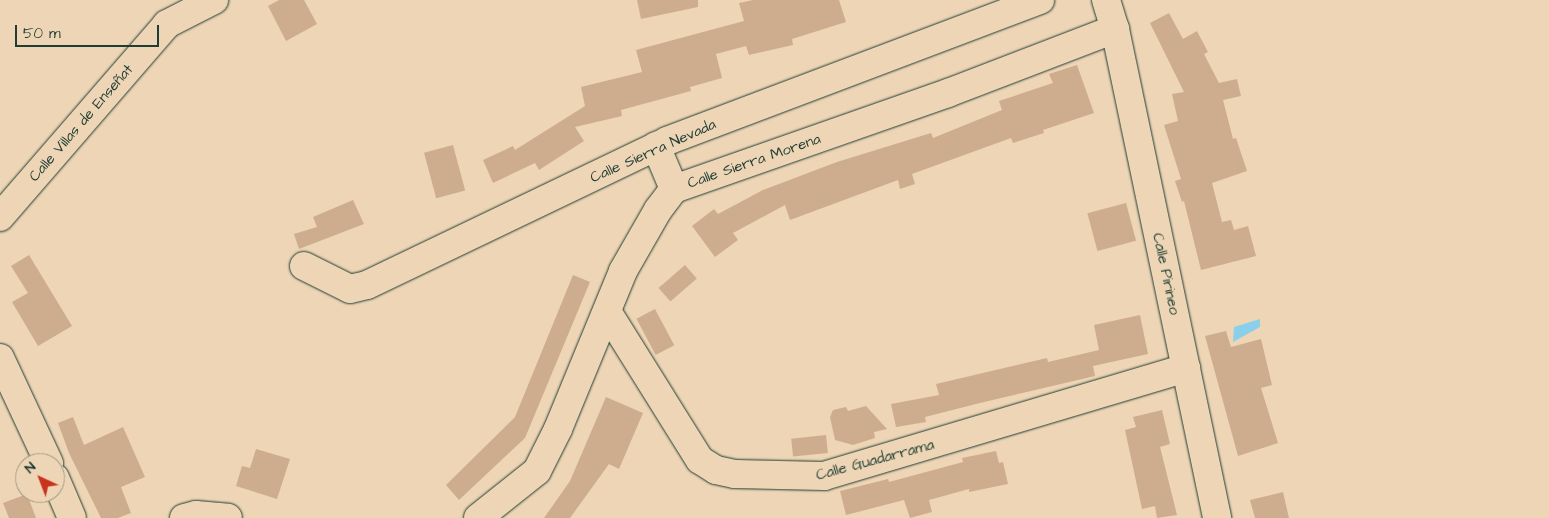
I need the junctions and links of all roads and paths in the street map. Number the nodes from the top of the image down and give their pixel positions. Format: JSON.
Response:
{"nodes":[{"id":1,"x":214,"y":0,"type":"edge"},
{"id":2,"x":1040,"y":0,"type":"edge"},
{"id":3,"x":1106,"y":0,"type":"edge"},
{"id":4,"x":1116,"y":29,"type":"junction"},
{"id":5,"x":656,"y":146,"type":"junction"},
{"id":6,"x":674,"y":189,"type":"junction"},
{"id":7,"x":0,"y":217,"type":"edge"},
{"id":8,"x":304,"y":266,"type":"dead end"},
{"id":9,"x":608,"y":312,"type":"junction"},
{"id":10,"x":0,"y":358,"type":"edge"},
{"id":11,"x":1186,"y":368,"type":"junction"},
{"id":12,"x":44,"y":453,"type":"edge"},
{"id":13,"x":65,"y":502,"type":"edge"},
{"id":14,"x":72,"y":518,"type":"edge"},
{"id":15,"x":184,"y":518,"type":"edge"},
{"id":16,"x":228,"y":518,"type":"edge"},
{"id":17,"x":478,"y":518,"type":"edge"},
{"id":18,"x":1217,"y":518,"type":"edge"}],
"edges":[{"from":1,"to":7,"type":"street","name":"Calle Villas de Enseñat"},
{"from":2,"to":5,"type":"street","name":"Calle Sierra Nevada"},
{"from":3,"to":4,"type":"street","name":"Calle Pirineo"},
{"from":4,"to":6,"type":"street","name":"Calle Sierra Morena"},
{"from":4,"to":11,"type":"street","name":"Calle Pirineo"},
{"from":5,"to":6,"type":"street"},
{"from":5,"to":8,"type":"street","name":"Calle Sierra Nevada"},
{"from":6,"to":9,"type":"street","name":"Calle Sierra Morena"},
{"from":9,"to":11,"type":"street","name":"Calle Guadarrama"},
{"from":9,"to":17,"type":"street","name":"Calle Sierra Morena"},
{"from":10,"to":12,"type":"street"},
{"from":11,"to":18,"type":"street","name":"Calle Pirineo"},
{"from":13,"to":14,"type":"street"},
{"from":15,"to":16,"type":"street"}]}
